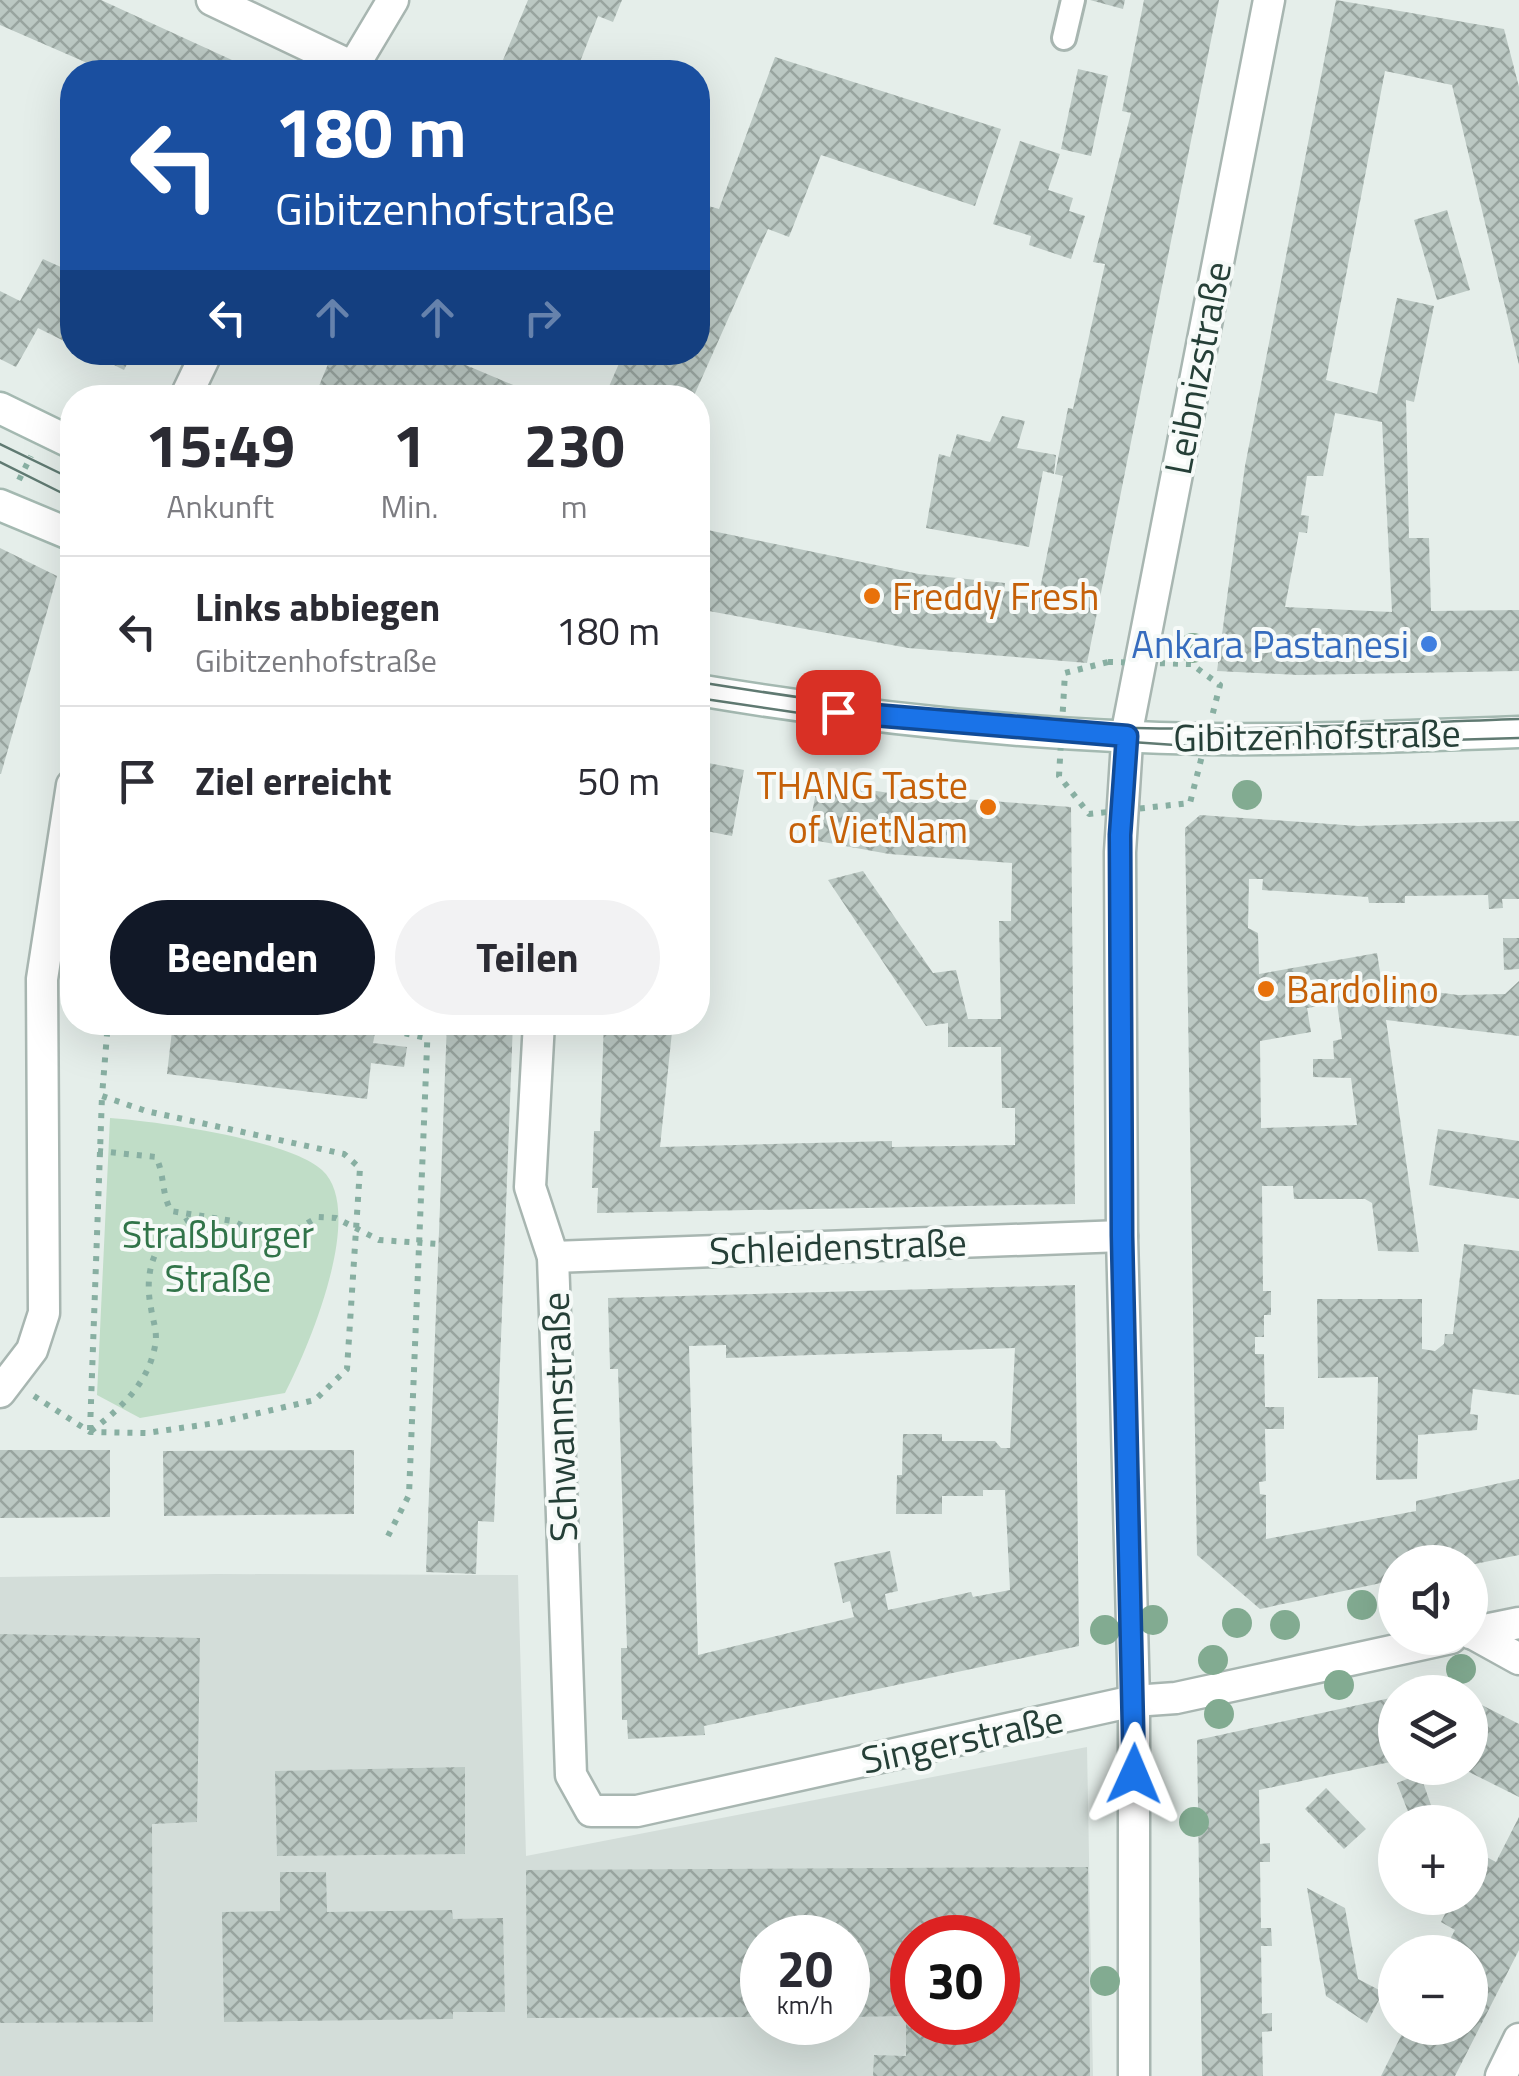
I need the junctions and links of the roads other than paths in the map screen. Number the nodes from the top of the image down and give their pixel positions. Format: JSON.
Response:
{"nodes":[{"id":1,"x":212,"y":0,"type":"edge"},
{"id":2,"x":393,"y":0,"type":"edge"},
{"id":3,"x":1073,"y":0,"type":"edge"},
{"id":4,"x":1269,"y":0,"type":"edge"},
{"id":5,"x":1064,"y":38,"type":"dead end"},
{"id":6,"x":332,"y":60,"type":"edge"},
{"id":7,"x":358,"y":60,"type":"edge"},
{"id":8,"x":0,"y":408,"type":"edge"},
{"id":9,"x":60,"y":436,"type":"edge"},
{"id":10,"x":0,"y":505,"type":"edge"},
{"id":11,"x":60,"y":530,"type":"edge"},
{"id":12,"x":710,"y":692,"type":"edge"},
{"id":13,"x":1519,"y":732,"type":"edge"},
{"id":14,"x":1127,"y":736,"type":"junction"},
{"id":15,"x":60,"y":863,"type":"edge"},
{"id":16,"x":538,"y":1035,"type":"edge"},
{"id":17,"x":1122,"y":1236,"type":"junction"},
{"id":18,"x":553,"y":1257,"type":"junction"},
{"id":19,"x":6,"y":1386,"type":"edge"},
{"id":20,"x":1519,"y":1622,"type":"edge"},
{"id":21,"x":1488,"y":1629,"type":"edge"},
{"id":22,"x":1488,"y":1645,"type":"edge"},
{"id":23,"x":1378,"y":1654,"type":"edge"},
{"id":24,"x":1519,"y":1659,"type":"edge"},
{"id":25,"x":1134,"y":1702,"type":"junction"},
{"id":26,"x":591,"y":1811,"type":"joint"},
{"id":27,"x":1519,"y":2038,"type":"edge"},
{"id":28,"x":1134,"y":2076,"type":"edge"},
{"id":29,"x":1501,"y":2076,"type":"edge"}],
"edges":[{"from":1,"to":6,"type":"street"},
{"from":2,"to":7,"type":"street"},
{"from":3,"to":5,"type":"lane"},
{"from":4,"to":14,"type":"street","name":"Leibnizstraße"},
{"from":8,"to":9,"type":"street"},
{"from":10,"to":11,"type":"street"},
{"from":12,"to":14,"type":"street","name":"Gibitzenhofstraße"},
{"from":13,"to":14,"type":"street","name":"Gibitzenhofstraße"},
{"from":14,"to":17,"type":"street","name":"Leibnizstraße"},
{"from":15,"to":19,"type":"street"},
{"from":16,"to":18,"type":"street","name":"Schwannstraße"},
{"from":17,"to":18,"type":"street","name":"Schleidenstraße"},
{"from":17,"to":25,"type":"street","name":"Leibnizstraße"},
{"from":18,"to":26,"type":"street","name":"Schwannstraße"},
{"from":20,"to":21,"type":"street","name":"Singerstraße"},
{"from":22,"to":24,"type":"street"},
{"from":23,"to":25,"type":"street","name":"Singerstraße"},
{"from":25,"to":26,"type":"street","name":"Singerstraße"},
{"from":25,"to":28,"type":"street","name":"Leibnizstraße"},
{"from":27,"to":29,"type":"street"}]}
